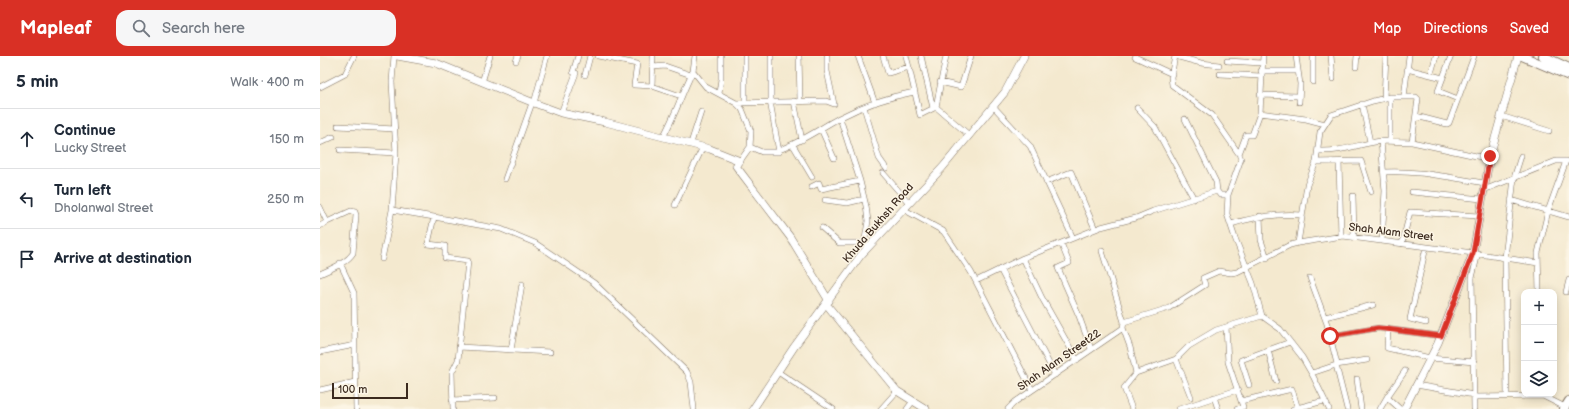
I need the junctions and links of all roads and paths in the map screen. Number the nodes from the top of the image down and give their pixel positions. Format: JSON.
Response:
{"nodes":[{"id":1,"x":354,"y":56,"type":"edge"},
{"id":2,"x":396,"y":56,"type":"edge"},
{"id":3,"x":490,"y":56,"type":"edge"},
{"id":4,"x":547,"y":56,"type":"edge"},
{"id":5,"x":578,"y":56,"type":"edge"},
{"id":6,"x":590,"y":56,"type":"edge"},
{"id":7,"x":598,"y":56,"type":"edge"},
{"id":8,"x":653,"y":56,"type":"edge"},
{"id":9,"x":695,"y":56,"type":"edge"},
{"id":10,"x":721,"y":56,"type":"edge"},
{"id":11,"x":746,"y":56,"type":"edge"},
{"id":12,"x":771,"y":56,"type":"edge"},
{"id":13,"x":799,"y":56,"type":"edge"},
{"id":14,"x":827,"y":56,"type":"edge"},
{"id":15,"x":858,"y":56,"type":"edge"},
{"id":16,"x":883,"y":56,"type":"edge"},
{"id":17,"x":906,"y":56,"type":"edge"},
{"id":18,"x":920,"y":56,"type":"edge"},
{"id":19,"x":946,"y":56,"type":"edge"},
{"id":20,"x":970,"y":56,"type":"edge"},
{"id":21,"x":1024,"y":56,"type":"edge"},
{"id":22,"x":1175,"y":56,"type":"edge"},
{"id":23,"x":1263,"y":56,"type":"edge"},
{"id":24,"x":1296,"y":56,"type":"edge"},
{"id":25,"x":1313,"y":56,"type":"edge"},
{"id":26,"x":1331,"y":56,"type":"edge"},
{"id":27,"x":1357,"y":56,"type":"edge"},
{"id":28,"x":1386,"y":56,"type":"edge"},
{"id":29,"x":1409,"y":56,"type":"edge"},
{"id":30,"x":1436,"y":56,"type":"edge"},
{"id":31,"x":1451,"y":56,"type":"edge"},
{"id":32,"x":1474,"y":56,"type":"edge"},
{"id":33,"x":1518,"y":56,"type":"edge"},
{"id":34,"x":1522,"y":56,"type":"edge"},
{"id":35,"x":407,"y":57,"type":"edge"},
{"id":36,"x":1135,"y":57,"type":"edge"},
{"id":37,"x":1541,"y":58,"type":"edge"},
{"id":38,"x":1227,"y":61,"type":"dead end"},
{"id":39,"x":1262,"y":63,"type":"junction"},
{"id":40,"x":1219,"y":65,"type":"dead end"},
{"id":41,"x":653,"y":67,"type":"junction"},
{"id":42,"x":909,"y":67,"type":"junction"},
{"id":43,"x":1356,"y":67,"type":"dead end"},
{"id":44,"x":1569,"y":68,"type":"edge"},
{"id":45,"x":1407,"y":69,"type":"junction"},
{"id":46,"x":1432,"y":70,"type":"dead end"},
{"id":47,"x":1298,"y":71,"type":"junction"},
{"id":48,"x":692,"y":73,"type":"junction"},
{"id":49,"x":1261,"y":73,"type":"junction"},
{"id":50,"x":1172,"y":74,"type":"junction"},
{"id":51,"x":1220,"y":74,"type":"dead end"},
{"id":52,"x":585,"y":75,"type":"dead end"},
{"id":53,"x":1569,"y":76,"type":"edge"},
{"id":54,"x":1443,"y":78,"type":"junction"},
{"id":55,"x":1333,"y":79,"type":"dead end"},
{"id":56,"x":482,"y":82,"type":"junction"},
{"id":57,"x":940,"y":82,"type":"junction"},
{"id":58,"x":1313,"y":82,"type":"dead end"},
{"id":59,"x":652,"y":86,"type":"junction"},
{"id":60,"x":320,"y":87,"type":"edge"},
{"id":61,"x":914,"y":92,"type":"junction"},
{"id":62,"x":719,"y":93,"type":"junction"},
{"id":63,"x":1260,"y":95,"type":"junction"},
{"id":64,"x":681,"y":96,"type":"junction"},
{"id":65,"x":1390,"y":97,"type":"junction"},
{"id":66,"x":1404,"y":97,"type":"junction"},
{"id":67,"x":1384,"y":98,"type":"junction"},
{"id":68,"x":1458,"y":99,"type":"junction"},
{"id":69,"x":771,"y":101,"type":"junction"},
{"id":70,"x":797,"y":101,"type":"junction"},
{"id":71,"x":736,"y":102,"type":"junction"},
{"id":72,"x":745,"y":102,"type":"junction"},
{"id":73,"x":533,"y":103,"type":"junction"},
{"id":74,"x":875,"y":103,"type":"junction"},
{"id":75,"x":1362,"y":104,"type":"junction"},
{"id":76,"x":993,"y":106,"type":"junction"},
{"id":77,"x":864,"y":107,"type":"junction"},
{"id":78,"x":935,"y":107,"type":"junction"},
{"id":79,"x":1137,"y":108,"type":"dead end"},
{"id":80,"x":701,"y":112,"type":"dead end"},
{"id":81,"x":562,"y":113,"type":"junction"},
{"id":82,"x":1260,"y":113,"type":"junction"},
{"id":83,"x":1416,"y":116,"type":"junction"},
{"id":84,"x":1501,"y":116,"type":"junction"},
{"id":85,"x":840,"y":118,"type":"junction"},
{"id":86,"x":1185,"y":119,"type":"dead end"},
{"id":87,"x":1325,"y":124,"type":"junction"},
{"id":88,"x":338,"y":126,"type":"dead end"},
{"id":89,"x":395,"y":129,"type":"junction"},
{"id":90,"x":821,"y":129,"type":"junction"},
{"id":91,"x":1549,"y":132,"type":"dead end"},
{"id":92,"x":969,"y":135,"type":"junction"},
{"id":93,"x":332,"y":137,"type":"dead end"},
{"id":94,"x":663,"y":137,"type":"junction"},
{"id":95,"x":802,"y":140,"type":"junction"},
{"id":96,"x":1390,"y":140,"type":"junction"},
{"id":97,"x":1381,"y":141,"type":"junction"},
{"id":98,"x":320,"y":142,"type":"edge"},
{"id":99,"x":1370,"y":142,"type":"junction"},
{"id":100,"x":1412,"y":142,"type":"junction"},
{"id":101,"x":691,"y":143,"type":"junction"},
{"id":102,"x":793,"y":145,"type":"junction"},
{"id":103,"x":703,"y":147,"type":"junction"},
{"id":104,"x":750,"y":147,"type":"junction"},
{"id":105,"x":340,"y":150,"type":"dead end"},
{"id":106,"x":779,"y":150,"type":"junction"},
{"id":107,"x":1318,"y":151,"type":"junction"},
{"id":108,"x":396,"y":153,"type":"junction"},
{"id":109,"x":1239,"y":154,"type":"junction"},
{"id":110,"x":1521,"y":156,"type":"dead end"},
{"id":111,"x":834,"y":158,"type":"dead end"},
{"id":112,"x":1490,"y":159,"type":"junction"},
{"id":113,"x":740,"y":161,"type":"junction"},
{"id":114,"x":1567,"y":161,"type":"edge"},
{"id":115,"x":1316,"y":162,"type":"junction"},
{"id":116,"x":1339,"y":162,"type":"junction"},
{"id":117,"x":886,"y":168,"type":"dead end"},
{"id":118,"x":1384,"y":172,"type":"junction"},
{"id":119,"x":882,"y":173,"type":"dead end"},
{"id":120,"x":812,"y":177,"type":"dead end"},
{"id":121,"x":1514,"y":178,"type":"junction"},
{"id":122,"x":505,"y":179,"type":"dead end"},
{"id":123,"x":860,"y":181,"type":"junction"},
{"id":124,"x":1046,"y":182,"type":"junction"},
{"id":125,"x":811,"y":187,"type":"dead end"},
{"id":126,"x":1484,"y":187,"type":"junction"},
{"id":127,"x":1216,"y":190,"type":"junction"},
{"id":128,"x":1371,"y":192,"type":"dead end"},
{"id":129,"x":1412,"y":192,"type":"dead end"},
{"id":130,"x":1228,"y":195,"type":"junction"},
{"id":131,"x":1354,"y":196,"type":"dead end"},
{"id":132,"x":864,"y":199,"type":"junction"},
{"id":133,"x":1194,"y":199,"type":"junction"},
{"id":134,"x":1482,"y":199,"type":"junction"},
{"id":135,"x":824,"y":200,"type":"dead end"},
{"id":136,"x":1511,"y":200,"type":"junction"},
{"id":137,"x":909,"y":202,"type":"junction"},
{"id":138,"x":675,"y":205,"type":"dead end"},
{"id":139,"x":320,"y":208,"type":"edge"},
{"id":140,"x":903,"y":209,"type":"junction"},
{"id":141,"x":392,"y":210,"type":"junction"},
{"id":142,"x":1548,"y":211,"type":"junction"},
{"id":143,"x":1302,"y":215,"type":"junction"},
{"id":144,"x":1260,"y":216,"type":"junction"},
{"id":145,"x":1479,"y":216,"type":"junction"},
{"id":146,"x":434,"y":217,"type":"junction"},
{"id":147,"x":1569,"y":217,"type":"edge"},
{"id":148,"x":327,"y":222,"type":"junction"},
{"id":149,"x":1230,"y":224,"type":"junction"},
{"id":150,"x":320,"y":226,"type":"edge"},
{"id":151,"x":822,"y":228,"type":"dead end"},
{"id":152,"x":1095,"y":229,"type":"junction"},
{"id":153,"x":1341,"y":236,"type":"junction"},
{"id":154,"x":1354,"y":237,"type":"junction"},
{"id":155,"x":1073,"y":238,"type":"junction"},
{"id":156,"x":1382,"y":242,"type":"junction"},
{"id":157,"x":1061,"y":243,"type":"junction"},
{"id":158,"x":1298,"y":243,"type":"junction"},
{"id":159,"x":1402,"y":244,"type":"junction"},
{"id":160,"x":866,"y":246,"type":"junction"},
{"id":161,"x":1426,"y":247,"type":"junction"},
{"id":162,"x":1102,"y":251,"type":"dead end"},
{"id":163,"x":1475,"y":253,"type":"junction"},
{"id":164,"x":1023,"y":258,"type":"junction"},
{"id":165,"x":1267,"y":258,"type":"junction"},
{"id":166,"x":1505,"y":258,"type":"junction"},
{"id":167,"x":382,"y":259,"type":"dead end"},
{"id":168,"x":1538,"y":263,"type":"junction"},
{"id":169,"x":340,"y":264,"type":"junction"},
{"id":170,"x":1000,"y":269,"type":"junction"},
{"id":171,"x":1247,"y":269,"type":"junction"},
{"id":172,"x":320,"y":274,"type":"edge"},
{"id":173,"x":1310,"y":278,"type":"dead end"},
{"id":174,"x":1569,"y":280,"type":"edge"},
{"id":175,"x":976,"y":281,"type":"junction"},
{"id":176,"x":522,"y":284,"type":"dead end"},
{"id":177,"x":1539,"y":289,"type":"edge"},
{"id":178,"x":1566,"y":292,"type":"dead end"},
{"id":179,"x":828,"y":303,"type":"junction"},
{"id":180,"x":1373,"y":305,"type":"dead end"},
{"id":181,"x":1262,"y":316,"type":"junction"},
{"id":182,"x":1325,"y":317,"type":"junction"},
{"id":183,"x":1426,"y":323,"type":"dead end"},
{"id":184,"x":1123,"y":325,"type":"junction"},
{"id":185,"x":1226,"y":327,"type":"junction"},
{"id":186,"x":1388,"y":329,"type":"junction"},
{"id":187,"x":1330,"y":336,"type":"junction"},
{"id":188,"x":1441,"y":336,"type":"junction"},
{"id":189,"x":1290,"y":342,"type":"junction"},
{"id":190,"x":355,"y":345,"type":"junction"},
{"id":191,"x":459,"y":347,"type":"junction"},
{"id":192,"x":1091,"y":349,"type":"junction"},
{"id":193,"x":511,"y":350,"type":"junction"},
{"id":194,"x":1268,"y":350,"type":"junction"},
{"id":195,"x":320,"y":352,"type":"edge"},
{"id":196,"x":550,"y":352,"type":"dead end"},
{"id":197,"x":1430,"y":358,"type":"junction"},
{"id":198,"x":1176,"y":359,"type":"junction"},
{"id":199,"x":1076,"y":360,"type":"junction"},
{"id":200,"x":1367,"y":360,"type":"dead end"},
{"id":201,"x":1474,"y":362,"type":"junction"},
{"id":202,"x":1337,"y":365,"type":"junction"},
{"id":203,"x":1405,"y":371,"type":"dead end"},
{"id":204,"x":778,"y":372,"type":"junction"},
{"id":205,"x":1136,"y":373,"type":"junction"},
{"id":206,"x":1312,"y":373,"type":"junction"},
{"id":207,"x":1055,"y":375,"type":"junction"},
{"id":208,"x":1356,"y":379,"type":"dead end"},
{"id":209,"x":1276,"y":381,"type":"dead end"},
{"id":210,"x":355,"y":382,"type":"junction"},
{"id":211,"x":1249,"y":385,"type":"dead end"},
{"id":212,"x":1416,"y":385,"type":"junction"},
{"id":213,"x":320,"y":390,"type":"edge"},
{"id":214,"x":1032,"y":390,"type":"junction"},
{"id":215,"x":1237,"y":390,"type":"junction"},
{"id":216,"x":897,"y":391,"type":"junction"},
{"id":217,"x":1474,"y":396,"type":"junction"},
{"id":218,"x":1507,"y":396,"type":"junction"},
{"id":219,"x":1521,"y":396,"type":"edge"},
{"id":220,"x":1191,"y":397,"type":"dead end"},
{"id":221,"x":1387,"y":397,"type":"junction"},
{"id":222,"x":1547,"y":397,"type":"edge"},
{"id":223,"x":495,"y":398,"type":"dead end"},
{"id":224,"x":1214,"y":398,"type":"junction"},
{"id":225,"x":452,"y":400,"type":"junction"},
{"id":226,"x":913,"y":401,"type":"junction"},
{"id":227,"x":1241,"y":401,"type":"junction"},
{"id":228,"x":1324,"y":401,"type":"junction"},
{"id":229,"x":1566,"y":406,"type":"edge"},
{"id":230,"x":356,"y":409,"type":"edge"},
{"id":231,"x":453,"y":409,"type":"edge"},
{"id":232,"x":694,"y":409,"type":"edge"},
{"id":233,"x":753,"y":409,"type":"edge"},
{"id":234,"x":833,"y":409,"type":"edge"},
{"id":235,"x":881,"y":409,"type":"edge"},
{"id":236,"x":907,"y":409,"type":"edge"},
{"id":237,"x":925,"y":409,"type":"edge"},
{"id":238,"x":1008,"y":409,"type":"edge"},
{"id":239,"x":1132,"y":409,"type":"edge"},
{"id":240,"x":1179,"y":409,"type":"edge"},
{"id":241,"x":1218,"y":409,"type":"edge"},
{"id":242,"x":1237,"y":409,"type":"edge"},
{"id":243,"x":1296,"y":409,"type":"edge"},
{"id":244,"x":1329,"y":409,"type":"edge"},
{"id":245,"x":1347,"y":409,"type":"edge"},
{"id":246,"x":1362,"y":409,"type":"edge"},
{"id":247,"x":1380,"y":409,"type":"edge"},
{"id":248,"x":1404,"y":409,"type":"edge"},
{"id":249,"x":1474,"y":409,"type":"edge"}],
"edges":[{"from":1,"to":60,"type":"street"},
{"from":2,"to":35,"type":"street"},
{"from":2,"to":89,"type":"street"},
{"from":3,"to":56,"type":"street"},
{"from":4,"to":73,"type":"street"},
{"from":5,"to":81,"type":"street"},
{"from":6,"to":52,"type":"street"},
{"from":7,"to":59,"type":"street"},
{"from":8,"to":41,"type":"street"},
{"from":9,"to":48,"type":"street"},
{"from":10,"to":62,"type":"street"},
{"from":11,"to":72,"type":"street"},
{"from":12,"to":69,"type":"street"},
{"from":13,"to":70,"type":"street"},
{"from":14,"to":70,"type":"street"},
{"from":15,"to":74,"type":"street"},
{"from":16,"to":42,"type":"street"},
{"from":17,"to":42,"type":"street"},
{"from":18,"to":78,"type":"street"},
{"from":19,"to":57,"type":"street"},
{"from":20,"to":57,"type":"street"},
{"from":21,"to":76,"type":"street","name":"Khuda Bukhsh Road"},
{"from":22,"to":40,"type":"street"},
{"from":22,"to":50,"type":"street"},
{"from":23,"to":39,"type":"street"},
{"from":24,"to":47,"type":"street"},
{"from":25,"to":58,"type":"street"},
{"from":26,"to":55,"type":"street"},
{"from":27,"to":43,"type":"street"},
{"from":28,"to":67,"type":"street"},
{"from":29,"to":45,"type":"street"},
{"from":30,"to":46,"type":"street"},
{"from":31,"to":54,"type":"street"},
{"from":32,"to":68,"type":"street"},
{"from":33,"to":84,"type":"street"},
{"from":34,"to":37,"type":"main road"},
{"from":35,"to":56,"type":"street"},
{"from":36,"to":50,"type":"street"},
{"from":37,"to":44,"type":"main road"},
{"from":37,"to":53,"type":"main road"},
{"from":38,"to":39,"type":"street"},
{"from":39,"to":49,"type":"street"},
{"from":41,"to":48,"type":"street"},
{"from":41,"to":59,"type":"street"},
{"from":42,"to":61,"type":"street"},
{"from":45,"to":54,"type":"street"},
{"from":45,"to":66,"type":"street"},
{"from":47,"to":49,"type":"street"},
{"from":47,"to":63,"type":"street"},
{"from":48,"to":62,"type":"street"},
{"from":48,"to":64,"type":"street"},
{"from":49,"to":51,"type":"street"},
{"from":49,"to":63,"type":"street"},
{"from":50,"to":109,"type":"street"},
{"from":54,"to":68,"type":"street"},
{"from":56,"to":73,"type":"street"},
{"from":57,"to":78,"type":"street"},
{"from":59,"to":64,"type":"street"},
{"from":61,"to":74,"type":"street"},
{"from":61,"to":78,"type":"street"},
{"from":62,"to":71,"type":"street"},
{"from":63,"to":82,"type":"street"},
{"from":64,"to":94,"type":"street"},
{"from":65,"to":66,"type":"street"},
{"from":65,"to":67,"type":"street"},
{"from":65,"to":96,"type":"street"},
{"from":66,"to":83,"type":"street"},
{"from":67,"to":75,"type":"street"},
{"from":68,"to":83,"type":"street"},
{"from":69,"to":70,"type":"street"},
{"from":69,"to":72,"type":"street"},
{"from":69,"to":106,"type":"street"},
{"from":70,"to":95,"type":"street"},
{"from":71,"to":72,"type":"street"},
{"from":71,"to":104,"type":"street"},
{"from":73,"to":81,"type":"street"},
{"from":73,"to":122,"type":"street"},
{"from":74,"to":77,"type":"street"},
{"from":75,"to":87,"type":"street"},
{"from":75,"to":99,"type":"street"},
{"from":76,"to":92,"type":"street","name":"Khuda Bukhsh Road"},
{"from":76,"to":124,"type":"street"},
{"from":77,"to":85,"type":"street"},
{"from":77,"to":117,"type":"street"},
{"from":78,"to":92,"type":"street"},
{"from":79,"to":133,"type":"street"},
{"from":80,"to":101,"type":"street"},
{"from":81,"to":94,"type":"street"},
{"from":82,"to":87,"type":"street"},
{"from":82,"to":109,"type":"street"},
{"from":83,"to":100,"type":"street"},
{"from":84,"to":91,"type":"street"},
{"from":84,"to":112,"type":"street"},
{"from":85,"to":90,"type":"street"},
{"from":85,"to":123,"type":"street"},
{"from":86,"to":127,"type":"street"},
{"from":87,"to":107,"type":"street"},
{"from":88,"to":89,"type":"street"},
{"from":89,"to":108,"type":"street"},
{"from":90,"to":95,"type":"street"},
{"from":90,"to":111,"type":"street"},
{"from":92,"to":137,"type":"street","name":"Khuda Bukhsh Road"},
{"from":93,"to":98,"type":"street"},
{"from":94,"to":101,"type":"street"},
{"from":95,"to":102,"type":"street"},
{"from":96,"to":97,"type":"street"},
{"from":96,"to":100,"type":"street"},
{"from":97,"to":99,"type":"street"},
{"from":97,"to":118,"type":"street"},
{"from":99,"to":107,"type":"street"},
{"from":100,"to":112,"type":"street"},
{"from":101,"to":103,"type":"street"},
{"from":102,"to":106,"type":"street"},
{"from":102,"to":120,"type":"street"},
{"from":103,"to":113,"type":"street"},
{"from":103,"to":138,"type":"street"},
{"from":104,"to":106,"type":"street"},
{"from":104,"to":113,"type":"street"},
{"from":105,"to":108,"type":"street"},
{"from":107,"to":115,"type":"street"},
{"from":108,"to":141,"type":"street"},
{"from":109,"to":130,"type":"street"},
{"from":110,"to":121,"type":"street"},
{"from":112,"to":126,"type":"street"},
{"from":113,"to":179,"type":"street"},
{"from":114,"to":121,"type":"street"},
{"from":114,"to":142,"type":"street"},
{"from":115,"to":116,"type":"street"},
{"from":115,"to":143,"type":"street"},
{"from":116,"to":128,"type":"street"},
{"from":116,"to":153,"type":"street"},
{"from":118,"to":126,"type":"street"},
{"from":118,"to":156,"type":"street"},
{"from":119,"to":137,"type":"street"},
{"from":121,"to":126,"type":"street"},
{"from":121,"to":136,"type":"street"},
{"from":123,"to":125,"type":"street"},
{"from":123,"to":132,"type":"street"},
{"from":124,"to":152,"type":"street"},
{"from":124,"to":155,"type":"street"},
{"from":126,"to":134,"type":"street"},
{"from":127,"to":130,"type":"street"},
{"from":127,"to":133,"type":"street"},
{"from":129,"to":134,"type":"street"},
{"from":130,"to":149,"type":"street"},
{"from":131,"to":154,"type":"street"},
{"from":132,"to":135,"type":"street"},
{"from":132,"to":160,"type":"street"},
{"from":133,"to":152,"type":"street"},
{"from":134,"to":145,"type":"street"},
{"from":136,"to":142,"type":"street"},
{"from":136,"to":166,"type":"street"},
{"from":137,"to":140,"type":"street","name":"Khuda Bukhsh Road"},
{"from":139,"to":148,"type":"street"},
{"from":140,"to":160,"type":"street","name":"Khuda Bukhsh Road"},
{"from":140,"to":175,"type":"street"},
{"from":141,"to":146,"type":"street"},
{"from":141,"to":167,"type":"street"},
{"from":142,"to":147,"type":"street"},
{"from":142,"to":168,"type":"street"},
{"from":143,"to":144,"type":"street"},
{"from":143,"to":158,"type":"street"},
{"from":144,"to":149,"type":"street"},
{"from":144,"to":165,"type":"street"},
{"from":145,"to":159,"type":"street"},
{"from":145,"to":163,"type":"street"},
{"from":146,"to":191,"type":"street"},
{"from":146,"to":232,"type":"street"},
{"from":148,"to":150,"type":"street"},
{"from":148,"to":169,"type":"street"},
{"from":149,"to":171,"type":"street"},
{"from":151,"to":160,"type":"street"},
{"from":152,"to":155,"type":"street"},
{"from":153,"to":154,"type":"street","name":"Shah Alam Street"},
{"from":153,"to":158,"type":"street","name":"Shah Alam Street"},
{"from":154,"to":156,"type":"street","name":"Shah Alam Street"},
{"from":155,"to":157,"type":"street"},
{"from":156,"to":159,"type":"street","name":"Shah Alam Street"},
{"from":157,"to":164,"type":"street"},
{"from":157,"to":192,"type":"street"},
{"from":158,"to":165,"type":"street","name":"Shah Alam Street"},
{"from":159,"to":161,"type":"street","name":"Shah Alam Street"},
{"from":160,"to":179,"type":"street","name":"Khuda Bukhsh Road"},
{"from":161,"to":163,"type":"street","name":"Shah Alam Street"},
{"from":161,"to":183,"type":"street"},
{"from":162,"to":184,"type":"street"},
{"from":163,"to":166,"type":"street","name":"Shah Alam Street"},
{"from":163,"to":188,"type":"street"},
{"from":163,"to":201,"type":"street"},
{"from":164,"to":170,"type":"street"},
{"from":164,"to":199,"type":"street"},
{"from":165,"to":171,"type":"street","name":"Shah Alam Street"},
{"from":166,"to":168,"type":"street","name":"Shah Alam Street"},
{"from":166,"to":218,"type":"street"},
{"from":168,"to":177,"type":"street"},
{"from":169,"to":172,"type":"street"},
{"from":169,"to":190,"type":"street"},
{"from":170,"to":175,"type":"street"},
{"from":170,"to":207,"type":"street"},
{"from":171,"to":181,"type":"street"},
{"from":171,"to":184,"type":"street","name":"Shah Alam Street"},
{"from":173,"to":182,"type":"street"},
{"from":174,"to":178,"type":"street"},
{"from":175,"to":214,"type":"street"},
{"from":176,"to":193,"type":"street"},
{"from":179,"to":204,"type":"street","name":"Khuda Bukhsh Road"},
{"from":179,"to":216,"type":"street"},
{"from":180,"to":182,"type":"street"},
{"from":181,"to":185,"type":"street"},
{"from":181,"to":189,"type":"street"},
{"from":182,"to":187,"type":"street"},
{"from":184,"to":192,"type":"street","name":"Shah Alam Street22"},
{"from":184,"to":205,"type":"street"},
{"from":185,"to":198,"type":"street"},
{"from":185,"to":215,"type":"street"},
{"from":186,"to":187,"type":"street"},
{"from":186,"to":188,"type":"street"},
{"from":186,"to":197,"type":"street"},
{"from":187,"to":202,"type":"street"},
{"from":188,"to":197,"type":"street"},
{"from":189,"to":194,"type":"street"},
{"from":189,"to":206,"type":"street"},
{"from":190,"to":195,"type":"street"},
{"from":190,"to":210,"type":"street"},
{"from":191,"to":193,"type":"street"},
{"from":191,"to":225,"type":"street"},
{"from":192,"to":199,"type":"street","name":"Shah Alam Street22"},
{"from":193,"to":196,"type":"street"},
{"from":194,"to":209,"type":"street"},
{"from":194,"to":211,"type":"street"},
{"from":197,"to":201,"type":"street"},
{"from":197,"to":212,"type":"street"},
{"from":198,"to":205,"type":"street"},
{"from":198,"to":220,"type":"street"},
{"from":199,"to":207,"type":"street","name":"Shah Alam Street22"},
{"from":200,"to":202,"type":"street"},
{"from":201,"to":217,"type":"street"},
{"from":202,"to":206,"type":"street"},
{"from":202,"to":245,"type":"street"},
{"from":203,"to":221,"type":"street"},
{"from":204,"to":233,"type":"street","name":"Khuda Bukhsh Road"},
{"from":204,"to":234,"type":"street"},
{"from":205,"to":239,"type":"street"},
{"from":206,"to":228,"type":"street"},
{"from":207,"to":214,"type":"street","name":"Shah Alam Street22"},
{"from":208,"to":246,"type":"street"},
{"from":210,"to":213,"type":"street"},
{"from":210,"to":230,"type":"street"},
{"from":212,"to":217,"type":"street"},
{"from":212,"to":248,"type":"street"},
{"from":214,"to":238,"type":"street","name":"Shah Alam Street22"},
{"from":215,"to":224,"type":"street"},
{"from":215,"to":227,"type":"street"},
{"from":216,"to":226,"type":"street"},
{"from":216,"to":235,"type":"street"},
{"from":217,"to":218,"type":"street"},
{"from":217,"to":249,"type":"street"},
{"from":218,"to":219,"type":"street"},
{"from":221,"to":247,"type":"street"},
{"from":221,"to":248,"type":"street"},
{"from":222,"to":229,"type":"street"},
{"from":223,"to":225,"type":"street"},
{"from":224,"to":240,"type":"street"},
{"from":224,"to":241,"type":"street"},
{"from":225,"to":231,"type":"street"},
{"from":226,"to":236,"type":"street"},
{"from":226,"to":237,"type":"street"},
{"from":227,"to":242,"type":"street"},
{"from":227,"to":243,"type":"street"},
{"from":228,"to":243,"type":"street"},
{"from":228,"to":244,"type":"street"}]}
